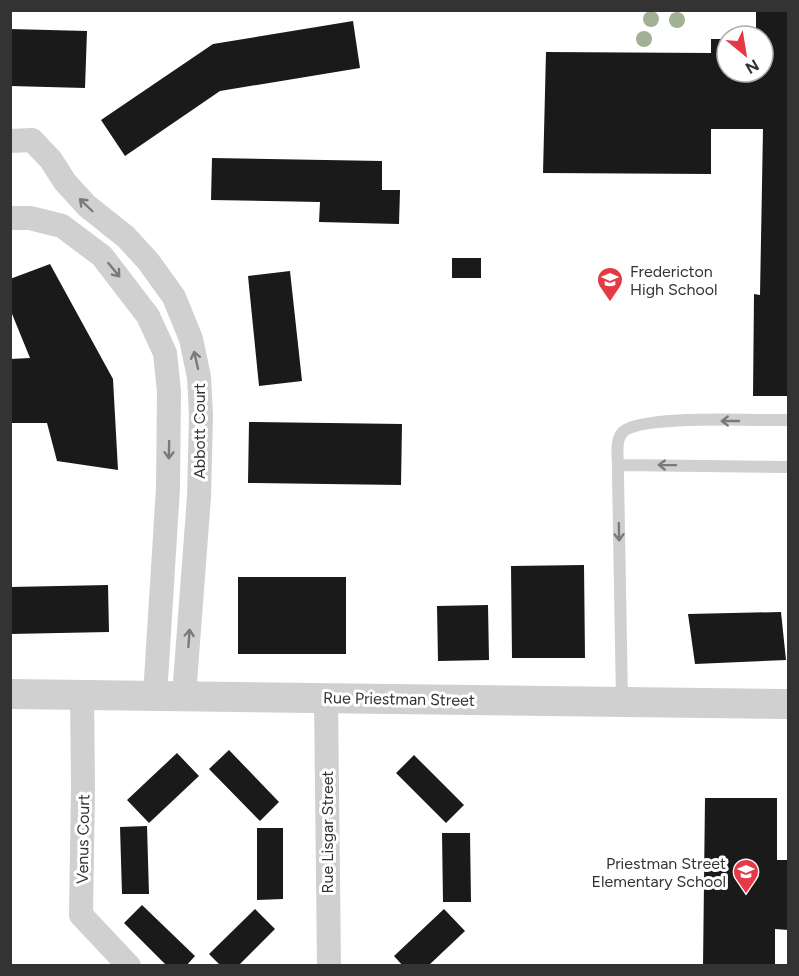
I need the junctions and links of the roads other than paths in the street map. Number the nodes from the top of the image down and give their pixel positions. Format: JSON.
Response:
{"nodes":[{"id":1,"x":10,"y":141,"type":"edge"},
{"id":2,"x":10,"y":218,"type":"edge"},
{"id":3,"x":789,"y":420,"type":"edge"},
{"id":4,"x":619,"y":465,"type":"junction"},
{"id":5,"x":789,"y":467,"type":"edge"},
{"id":6,"x":10,"y":694,"type":"edge"},
{"id":7,"x":82,"y":695,"type":"junction"},
{"id":8,"x":155,"y":696,"type":"junction"},
{"id":9,"x":184,"y":696,"type":"junction"},
{"id":10,"x":326,"y":698,"type":"junction"},
{"id":11,"x":622,"y":702,"type":"junction"},
{"id":12,"x":789,"y":704,"type":"edge"},
{"id":13,"x":129,"y":966,"type":"edge"},
{"id":14,"x":328,"y":966,"type":"edge"}],
"edges":[{"from":9,"to":1,"type":"street","name":"Abbott Court","one_way":true},
{"from":2,"to":8,"type":"street","name":"Abbott Court","one_way":true},
{"from":3,"to":4,"type":"lane","one_way":true},
{"from":5,"to":4,"type":"lane","one_way":true},
{"from":4,"to":11,"type":"lane","one_way":true},
{"from":6,"to":7,"type":"street","name":"Rue Priestman Street"},
{"from":7,"to":8,"type":"street","name":"Rue Priestman Street"},
{"from":7,"to":13,"type":"street","name":"Venus Court"},
{"from":8,"to":9,"type":"street","name":"Rue Priestman Street"},
{"from":9,"to":10,"type":"street","name":"Rue Priestman Street"},
{"from":10,"to":11,"type":"street","name":"Rue Priestman Street"},
{"from":10,"to":14,"type":"street","name":"Rue Lisgar Street"},
{"from":11,"to":12,"type":"street","name":"Rue Priestman Street"}]}
